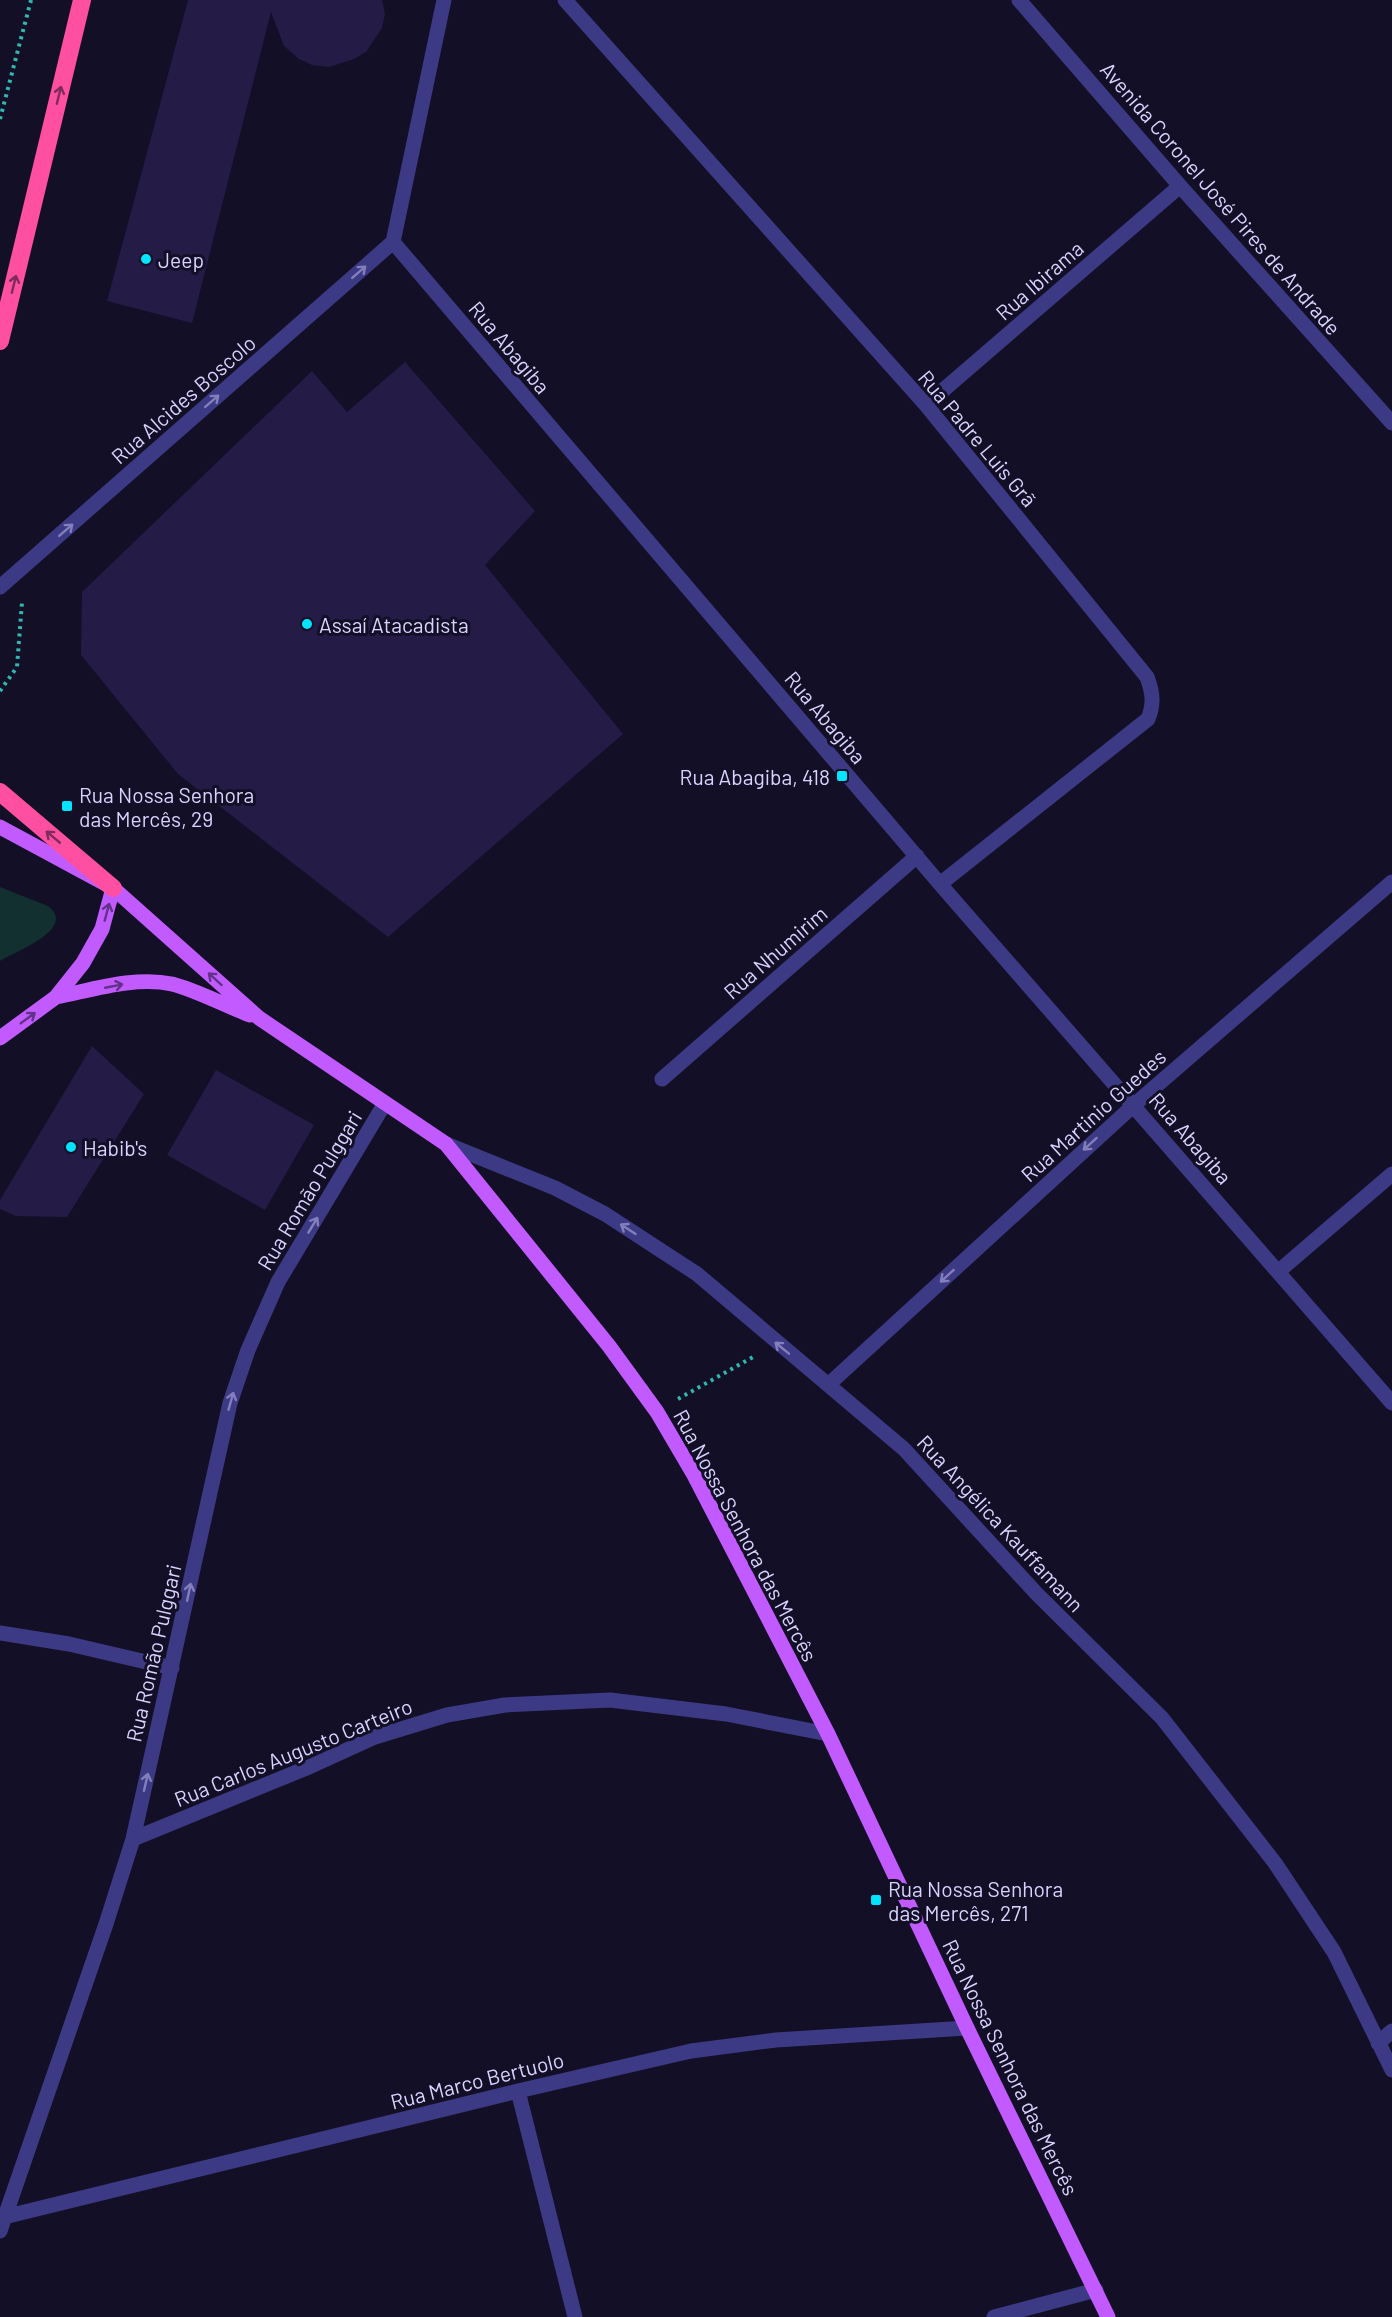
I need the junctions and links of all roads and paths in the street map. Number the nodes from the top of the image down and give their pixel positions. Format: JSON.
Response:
{"nodes":[{"id":1,"x":31,"y":0,"type":"edge"},
{"id":2,"x":82,"y":0,"type":"edge"},
{"id":3,"x":444,"y":0,"type":"edge"},
{"id":4,"x":565,"y":0,"type":"edge"},
{"id":5,"x":1019,"y":0,"type":"edge"},
{"id":6,"x":0,"y":119,"type":"edge"},
{"id":7,"x":1180,"y":186,"type":"junction"},
{"id":8,"x":393,"y":242,"type":"junction"},
{"id":9,"x":0,"y":341,"type":"edge"},
{"id":10,"x":926,"y":405,"type":"junction"},
{"id":11,"x":1392,"y":423,"type":"edge"},
{"id":12,"x":22,"y":568,"type":"junction"},
{"id":13,"x":0,"y":587,"type":"edge"},
{"id":14,"x":0,"y":691,"type":"edge"},
{"id":15,"x":0,"y":792,"type":"edge"},
{"id":16,"x":0,"y":827,"type":"edge"},
{"id":17,"x":917,"y":856,"type":"junction"},
{"id":18,"x":1392,"y":882,"type":"edge"},
{"id":19,"x":940,"y":884,"type":"junction"},
{"id":20,"x":113,"y":888,"type":"junction"},
{"id":21,"x":56,"y":997,"type":"junction"},
{"id":22,"x":259,"y":1018,"type":"junction"},
{"id":23,"x":0,"y":1038,"type":"edge"},
{"id":24,"x":662,"y":1080,"type":"dead end"},
{"id":25,"x":385,"y":1103,"type":"junction"},
{"id":26,"x":1134,"y":1105,"type":"junction"},
{"id":27,"x":446,"y":1144,"type":"junction"},
{"id":28,"x":1392,"y":1174,"type":"edge"},
{"id":29,"x":1279,"y":1271,"type":"junction"},
{"id":30,"x":777,"y":1343,"type":"junction"},
{"id":31,"x":828,"y":1385,"type":"junction"},
{"id":32,"x":1392,"y":1403,"type":"edge"},
{"id":33,"x":657,"y":1412,"type":"junction"},
{"id":34,"x":0,"y":1633,"type":"edge"},
{"id":35,"x":172,"y":1668,"type":"junction"},
{"id":36,"x":828,"y":1734,"type":"junction"},
{"id":37,"x":133,"y":1839,"type":"junction"},
{"id":38,"x":967,"y":2028,"type":"junction"},
{"id":39,"x":1392,"y":2031,"type":"edge"},
{"id":40,"x":1378,"y":2043,"type":"junction"},
{"id":41,"x":1392,"y":2070,"type":"edge"},
{"id":42,"x":519,"y":2091,"type":"junction"},
{"id":43,"x":2,"y":2224,"type":"edge"},
{"id":44,"x":1096,"y":2290,"type":"junction"},
{"id":45,"x":575,"y":2317,"type":"edge"},
{"id":46,"x":994,"y":2317,"type":"edge"},
{"id":47,"x":1108,"y":2317,"type":"edge"}],
"edges":[{"from":1,"to":6,"type":"path"},
{"from":9,"to":2,"type":"highway","one_way":true},
{"from":3,"to":8,"type":"street"},
{"from":4,"to":10,"type":"street","name":"Rua Padre Luis Grã"},
{"from":5,"to":7,"type":"street","name":"Avenida Coronel José Pires de Andrade"},
{"from":7,"to":10,"type":"street","name":"Rua Ibirama"},
{"from":7,"to":11,"type":"street","name":"Avenida Coronel José Pires de Andrade"},
{"from":12,"to":8,"type":"street","name":"Rua Alcides Boscolo","one_way":true},
{"from":8,"to":17,"type":"street","name":"Rua Abagiba"},
{"from":10,"to":19,"type":"street","name":"Rua Padre Luis Grã"},
{"from":12,"to":13,"type":"street","name":"Rua Alcides Boscolo"},
{"from":12,"to":14,"type":"path"},
{"from":20,"to":15,"type":"highway","one_way":true},
{"from":16,"to":20,"type":"main road","name":"Rua Nossa Senhora das Mercês"},
{"from":17,"to":19,"type":"street","name":"Rua Abagiba"},
{"from":17,"to":24,"type":"street","name":"Rua Nhumirim"},
{"from":18,"to":26,"type":"street","name":"Rua Martinio Guedes"},
{"from":19,"to":26,"type":"street","name":"Rua Abagiba"},
{"from":21,"to":20,"type":"main road","one_way":true},
{"from":22,"to":20,"type":"main road","name":"Rua Nossa Senhora das Mercês","one_way":true},
{"from":21,"to":22,"type":"main road","one_way":true},
{"from":23,"to":21,"type":"main road","one_way":true},
{"from":22,"to":25,"type":"main road","name":"Rua Nossa Senhora das Mercês"},
{"from":25,"to":27,"type":"main road","name":"Rua Nossa Senhora das Mercês"},
{"from":35,"to":25,"type":"street","name":"Rua Romão Pulggari","one_way":true},
{"from":26,"to":29,"type":"street","name":"Rua Abagiba"},
{"from":26,"to":31,"type":"street","name":"Rua Martinio Guedes","one_way":true},
{"from":30,"to":27,"type":"street","name":"Rua Angélica Kauffamann","one_way":true},
{"from":27,"to":33,"type":"main road","name":"Rua Nossa Senhora das Mercês"},
{"from":28,"to":29,"type":"street"},
{"from":29,"to":32,"type":"street","name":"Rua Abagiba"},
{"from":31,"to":30,"type":"street","name":"Rua Angélica Kauffamann","one_way":true},
{"from":30,"to":33,"type":"path"},
{"from":31,"to":40,"type":"street","name":"Rua Angélica Kauffamann"},
{"from":33,"to":36,"type":"main road","name":"Rua Nossa Senhora das Mercês"},
{"from":34,"to":35,"type":"street"},
{"from":37,"to":35,"type":"street","name":"Rua Romão Pulggari","one_way":true},
{"from":36,"to":37,"type":"street","name":"Rua Carlos Augusto Carteiro"},
{"from":36,"to":38,"type":"main road","name":"Rua Nossa Senhora das Mercês"},
{"from":37,"to":43,"type":"street","name":"Rua Romão Pulggari"},
{"from":38,"to":42,"type":"street","name":"Rua Marco Bertuolo"},
{"from":38,"to":44,"type":"main road","name":"Rua Nossa Senhora das Mercês"},
{"from":39,"to":40,"type":"street"},
{"from":40,"to":41,"type":"street","name":"Rua Angélica Kauffamann"},
{"from":42,"to":43,"type":"street","name":"Rua Marco Bertuolo"},
{"from":42,"to":45,"type":"street"},
{"from":44,"to":46,"type":"street"},
{"from":44,"to":47,"type":"main road","name":"Rua Nossa Senhora das Mercês"}]}
